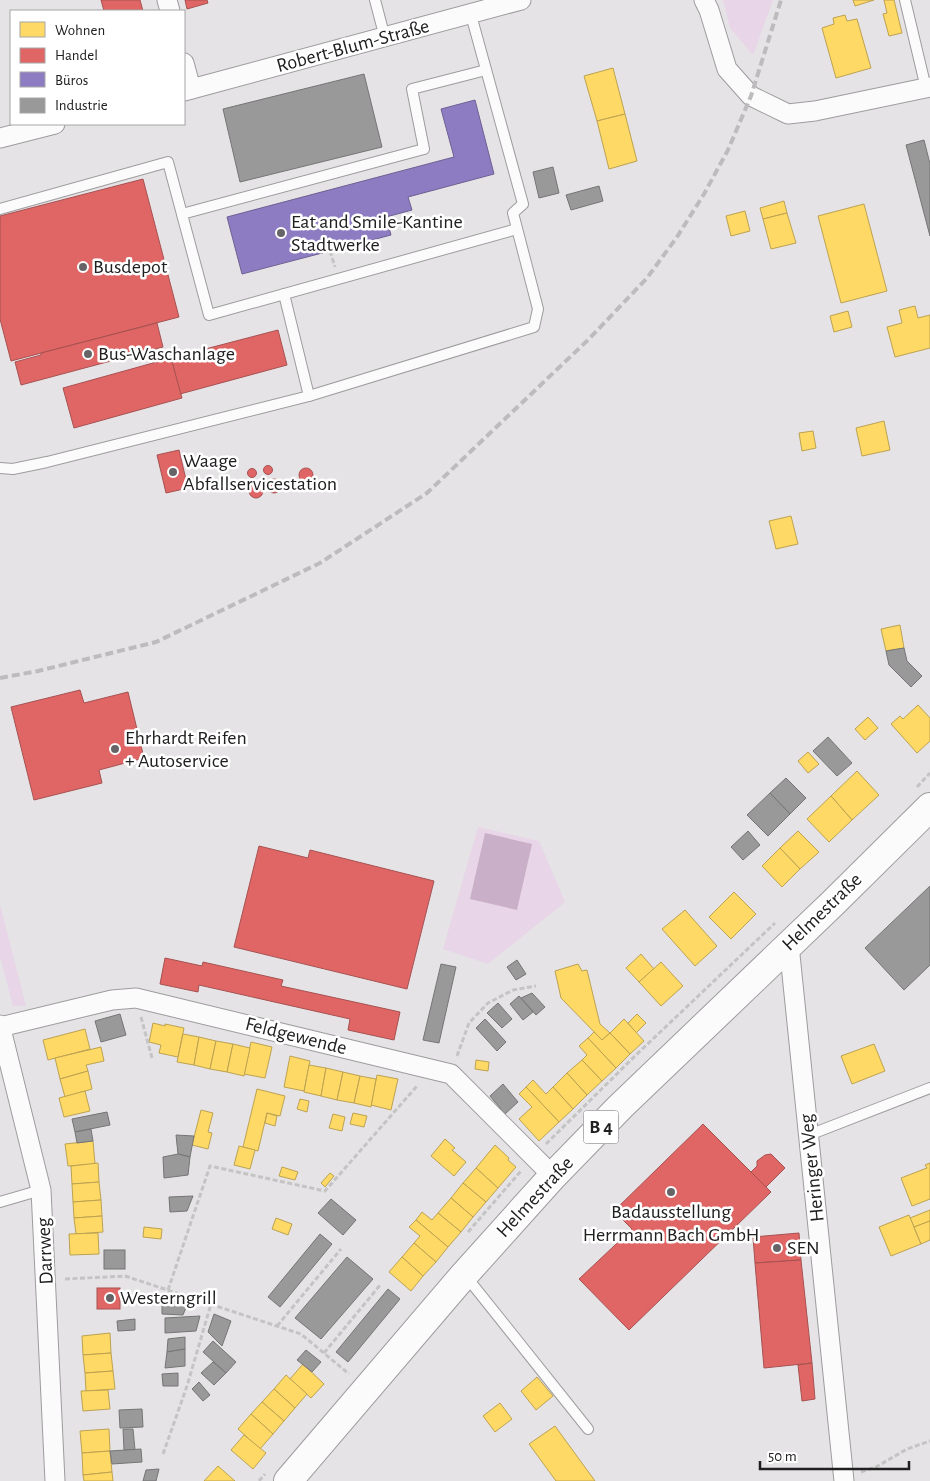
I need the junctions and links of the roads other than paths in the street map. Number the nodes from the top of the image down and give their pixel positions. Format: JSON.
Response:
{"nodes":[{"id":1,"x":375,"y":0,"type":"edge"},
{"id":2,"x":521,"y":0,"type":"edge"},
{"id":3,"x":704,"y":0,"type":"edge"},
{"id":4,"x":904,"y":0,"type":"edge"},
{"id":5,"x":471,"y":14,"type":"junction"},
{"id":6,"x":385,"y":38,"type":"junction"},
{"id":7,"x":486,"y":70,"type":"junction"},
{"id":8,"x":185,"y":72,"type":"edge"},
{"id":9,"x":187,"y":90,"type":"edge"},
{"id":10,"x":929,"y":92,"type":"edge"},
{"id":11,"x":51,"y":125,"type":"edge"},
{"id":12,"x":0,"y":138,"type":"edge"},
{"id":13,"x":0,"y":209,"type":"edge"},
{"id":14,"x":182,"y":214,"type":"junction"},
{"id":15,"x":517,"y":229,"type":"junction"},
{"id":16,"x":284,"y":294,"type":"junction"},
{"id":17,"x":309,"y":396,"type":"junction"},
{"id":18,"x":0,"y":468,"type":"edge"},
{"id":19,"x":930,"y":807,"type":"edge"},
{"id":20,"x":789,"y":945,"type":"junction"},
{"id":21,"x":0,"y":1026,"type":"edge"},
{"id":22,"x":930,"y":1088,"type":"edge"},
{"id":23,"x":809,"y":1135,"type":"junction"},
{"id":24,"x":553,"y":1176,"type":"junction"},
{"id":25,"x":41,"y":1190,"type":"junction"},
{"id":26,"x":0,"y":1202,"type":"edge"},
{"id":27,"x":464,"y":1275,"type":"junction"},
{"id":28,"x":588,"y":1429,"type":"dead end"},
{"id":29,"x":844,"y":1480,"type":"edge"},
{"id":30,"x":55,"y":1481,"type":"edge"},
{"id":31,"x":288,"y":1481,"type":"edge"}],
"edges":[{"from":1,"to":6,"type":"lane"},
{"from":2,"to":5,"type":"street","name":"Robert-Blum-Straße"},
{"from":3,"to":10,"type":"street"},
{"from":4,"to":10,"type":"lane"},
{"from":5,"to":6,"type":"street","name":"Robert-Blum-Straße"},
{"from":5,"to":7,"type":"lane"},
{"from":6,"to":9,"type":"street","name":"Robert-Blum-Straße"},
{"from":7,"to":14,"type":"lane"},
{"from":7,"to":15,"type":"lane"},
{"from":8,"to":9,"type":"street"},
{"from":11,"to":12,"type":"street"},
{"from":13,"to":14,"type":"lane"},
{"from":14,"to":16,"type":"lane"},
{"from":15,"to":16,"type":"lane"},
{"from":15,"to":17,"type":"lane"},
{"from":16,"to":17,"type":"lane"},
{"from":17,"to":18,"type":"lane"},
{"from":19,"to":20,"type":"main road","name":"Helmestraße","number":"B 4"},
{"from":20,"to":23,"type":"street","name":"Heringer Weg"},
{"from":20,"to":24,"type":"main road","name":"Helmestraße","number":"B 4"},
{"from":21,"to":24,"type":"street","name":"Feldgewende"},
{"from":21,"to":25,"type":"street","name":"Darrweg"},
{"from":22,"to":23,"type":"lane"},
{"from":23,"to":29,"type":"street","name":"Heringer Weg"},
{"from":24,"to":27,"type":"main road","name":"Helmestraße","number":"B 4"},
{"from":25,"to":26,"type":"lane"},
{"from":25,"to":30,"type":"street","name":"Darrweg"},
{"from":27,"to":28,"type":"lane"},
{"from":27,"to":31,"type":"main road","name":"Helmestraße","number":"B 4"}]}
